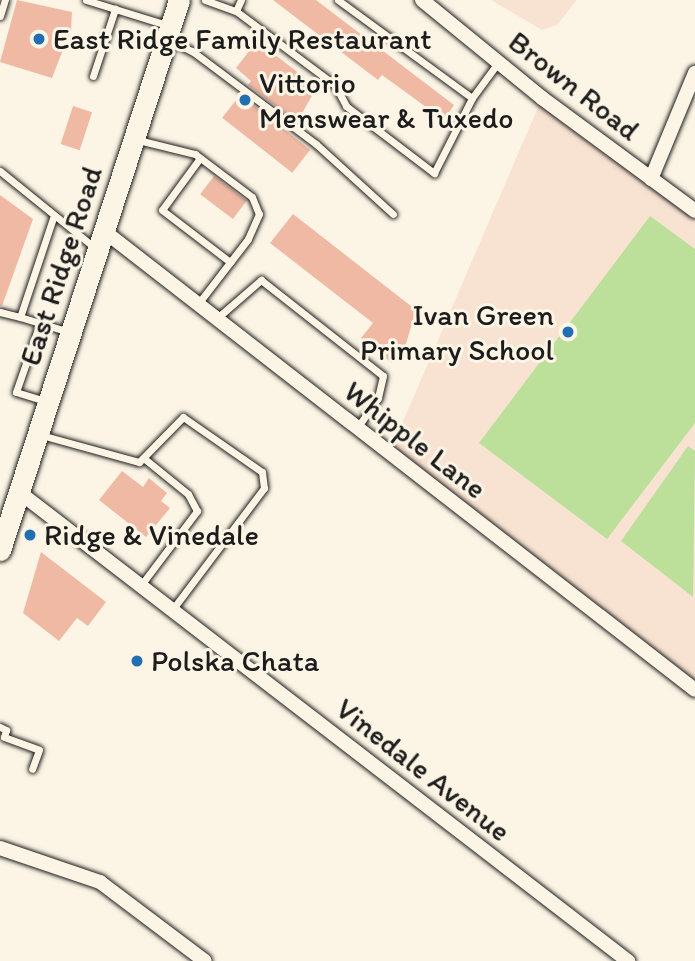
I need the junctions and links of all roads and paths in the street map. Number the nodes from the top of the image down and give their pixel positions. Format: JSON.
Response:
{"nodes":[{"id":1,"x":5,"y":0,"type":"edge"},
{"id":2,"x":86,"y":0,"type":"edge"},
{"id":3,"x":179,"y":0,"type":"edge"},
{"id":4,"x":205,"y":0,"type":"edge"},
{"id":5,"x":242,"y":0,"type":"edge"},
{"id":6,"x":338,"y":0,"type":"edge"},
{"id":7,"x":422,"y":0,"type":"edge"},
{"id":8,"x":115,"y":9,"type":"junction"},
{"id":9,"x":236,"y":11,"type":"junction"},
{"id":10,"x":0,"y":16,"type":"edge"},
{"id":11,"x":169,"y":33,"type":"junction"},
{"id":12,"x":500,"y":60,"type":"junction"},
{"id":13,"x":695,"y":73,"type":"edge"},
{"id":14,"x":93,"y":76,"type":"dead end"},
{"id":15,"x":472,"y":98,"type":"junction"},
{"id":16,"x":134,"y":139,"type":"junction"},
{"id":17,"x":201,"y":158,"type":"junction"},
{"id":18,"x":0,"y":171,"type":"edge"},
{"id":19,"x":651,"y":179,"type":"junction"},
{"id":20,"x":695,"y":211,"type":"edge"},
{"id":21,"x":393,"y":214,"type":"dead end"},
{"id":22,"x":53,"y":218,"type":"junction"},
{"id":23,"x":101,"y":240,"type":"junction"},
{"id":24,"x":230,"y":262,"type":"junction"},
{"id":25,"x":198,"y":304,"type":"junction"},
{"id":26,"x":0,"y":312,"type":"edge"},
{"id":27,"x":20,"y":317,"type":"junction"},
{"id":28,"x":216,"y":319,"type":"junction"},
{"id":29,"x":40,"y":323,"type":"junction"},
{"id":30,"x":71,"y":333,"type":"junction"},
{"id":31,"x":48,"y":402,"type":"junction"},
{"id":32,"x":357,"y":429,"type":"junction"},
{"id":33,"x":38,"y":433,"type":"junction"},
{"id":34,"x":146,"y":460,"type":"junction"},
{"id":35,"x":19,"y":492,"type":"junction"},
{"id":36,"x":0,"y":550,"type":"edge"},
{"id":37,"x":141,"y":585,"type":"junction"},
{"id":38,"x":172,"y":610,"type":"junction"},
{"id":39,"x":695,"y":690,"type":"edge"},
{"id":40,"x":0,"y":727,"type":"edge"},
{"id":41,"x":32,"y":769,"type":"dead end"},
{"id":42,"x":0,"y":848,"type":"edge"},
{"id":43,"x":205,"y":961,"type":"edge"},
{"id":44,"x":628,"y":961,"type":"edge"}],
"edges":[{"from":1,"to":10,"type":"lane"},
{"from":2,"to":8,"type":"lane"},
{"from":3,"to":11,"type":"main road","name":"East Ridge Road"},
{"from":4,"to":9,"type":"lane"},
{"from":5,"to":9,"type":"lane"},
{"from":6,"to":15,"type":"lane"},
{"from":7,"to":12,"type":"street","name":"Brown Road"},
{"from":8,"to":11,"type":"lane"},
{"from":8,"to":14,"type":"lane"},
{"from":9,"to":15,"type":"lane"},
{"from":11,"to":16,"type":"main road","name":"East Ridge Road"},
{"from":11,"to":21,"type":"lane"},
{"from":12,"to":15,"type":"lane"},
{"from":12,"to":19,"type":"street","name":"Brown Road"},
{"from":13,"to":19,"type":"street"},
{"from":16,"to":17,"type":"lane"},
{"from":16,"to":23,"type":"main road","name":"East Ridge Road"},
{"from":17,"to":24,"type":"lane"},
{"from":17,"to":24,"type":"lane"},
{"from":18,"to":22,"type":"lane"},
{"from":19,"to":20,"type":"street","name":"Brown Road"},
{"from":22,"to":23,"type":"lane"},
{"from":22,"to":27,"type":"lane"},
{"from":23,"to":25,"type":"street","name":"Whipple Lane"},
{"from":23,"to":30,"type":"main road","name":"East Ridge Road"},
{"from":24,"to":25,"type":"lane"},
{"from":25,"to":28,"type":"street","name":"Whipple Lane"},
{"from":26,"to":27,"type":"lane"},
{"from":27,"to":29,"type":"lane"},
{"from":28,"to":32,"type":"street","name":"Whipple Lane"},
{"from":28,"to":32,"type":"lane"},
{"from":29,"to":30,"type":"lane"},
{"from":29,"to":31,"type":"lane"},
{"from":30,"to":31,"type":"main road","name":"East Ridge Road"},
{"from":31,"to":33,"type":"main road","name":"East Ridge Road"},
{"from":32,"to":39,"type":"street","name":"Whipple Lane"},
{"from":33,"to":34,"type":"lane"},
{"from":33,"to":35,"type":"main road","name":"East Ridge Road"},
{"from":34,"to":37,"type":"lane"},
{"from":34,"to":38,"type":"lane"},
{"from":35,"to":36,"type":"main road","name":"East Ridge Road"},
{"from":35,"to":37,"type":"street","name":"Vinedale Avenue"},
{"from":37,"to":38,"type":"street","name":"Vinedale Avenue"},
{"from":38,"to":44,"type":"street","name":"Vinedale Avenue"},
{"from":40,"to":41,"type":"lane"},
{"from":42,"to":43,"type":"street"}]}
